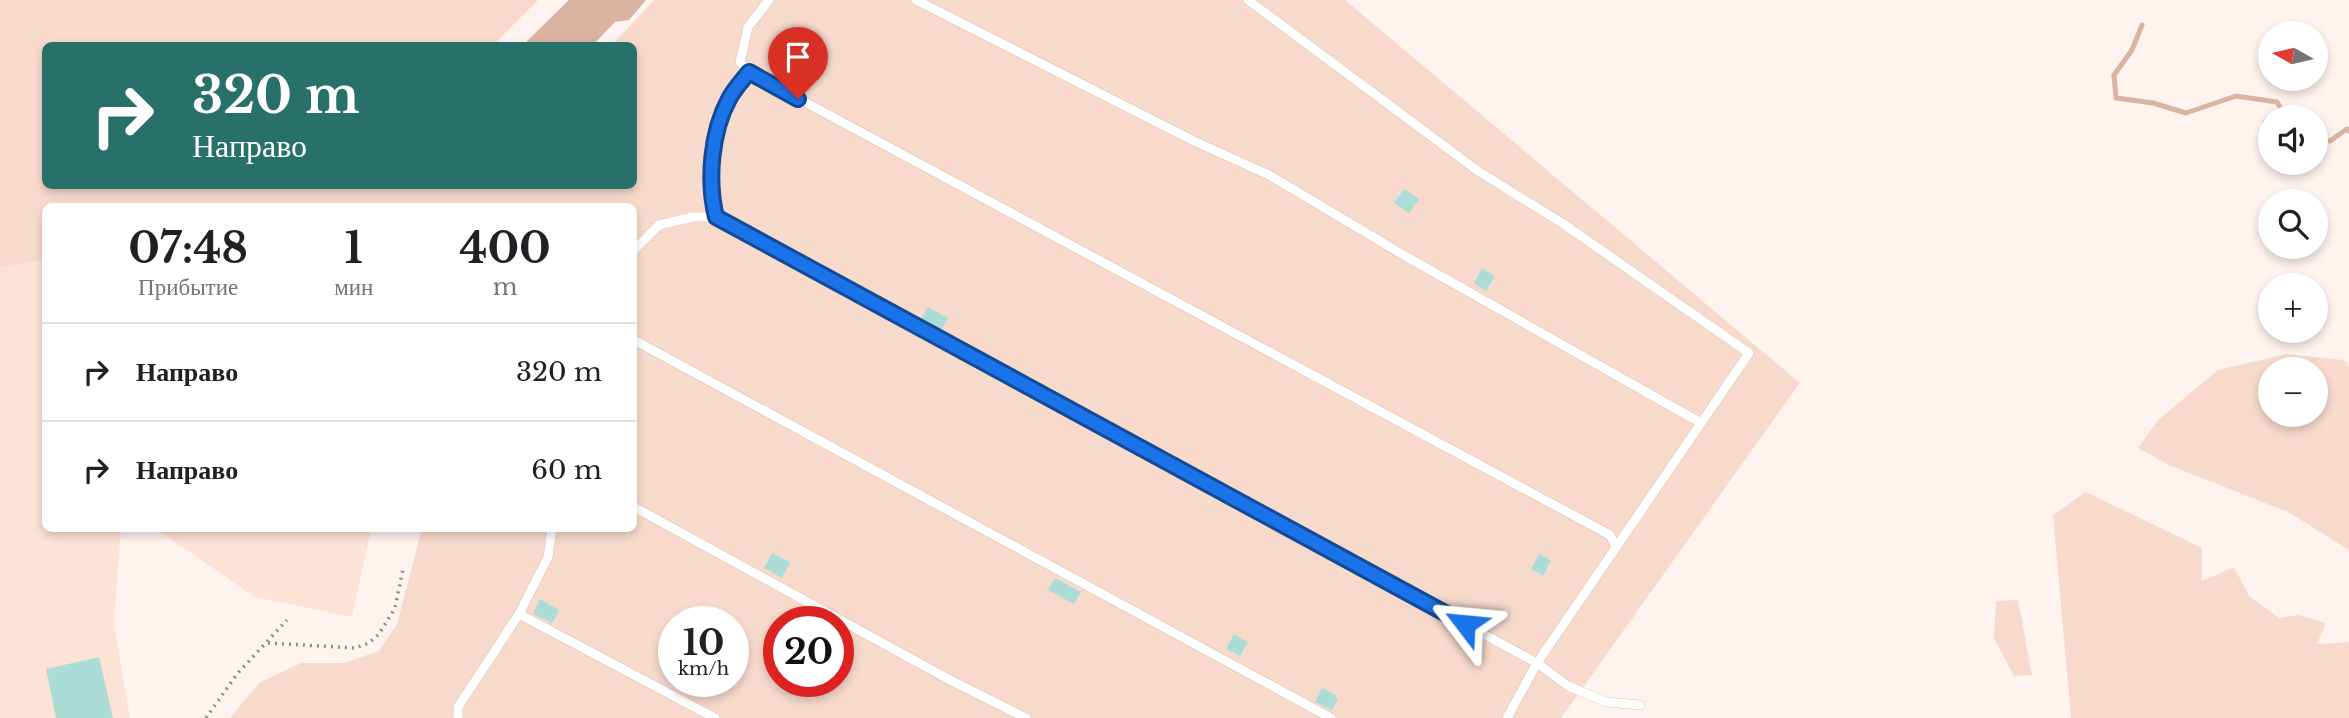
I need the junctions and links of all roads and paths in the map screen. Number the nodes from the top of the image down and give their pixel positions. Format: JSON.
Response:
{"nodes":[{"id":1,"x":769,"y":0,"type":"edge"},
{"id":2,"x":916,"y":0,"type":"edge"},
{"id":3,"x":1248,"y":0,"type":"edge"},
{"id":4,"x":749,"y":72,"type":"junction"},
{"id":5,"x":716,"y":217,"type":"junction"},
{"id":6,"x":637,"y":247,"type":"edge"},
{"id":7,"x":637,"y":342,"type":"edge"},
{"id":8,"x":1701,"y":423,"type":"junction"},
{"id":9,"x":637,"y":509,"type":"edge"},
{"id":10,"x":551,"y":532,"type":"edge"},
{"id":11,"x":1616,"y":547,"type":"junction"},
{"id":12,"x":402,"y":569,"type":"dead end"},
{"id":13,"x":519,"y":614,"type":"junction"},
{"id":14,"x":287,"y":620,"type":"dead end"},
{"id":15,"x":268,"y":643,"type":"junction"},
{"id":16,"x":1537,"y":663,"type":"junction"},
{"id":17,"x":1640,"y":705,"type":"dead end"},
{"id":18,"x":206,"y":718,"type":"edge"},
{"id":19,"x":458,"y":718,"type":"edge"},
{"id":20,"x":715,"y":718,"type":"edge"},
{"id":21,"x":1026,"y":718,"type":"edge"},
{"id":22,"x":1331,"y":718,"type":"edge"},
{"id":23,"x":1507,"y":718,"type":"edge"}],
"edges":[{"from":1,"to":4,"type":"lane"},
{"from":2,"to":8,"type":"lane"},
{"from":3,"to":8,"type":"lane"},
{"from":4,"to":5,"type":"lane"},
{"from":4,"to":11,"type":"lane"},
{"from":5,"to":6,"type":"lane"},
{"from":5,"to":16,"type":"lane"},
{"from":7,"to":22,"type":"lane"},
{"from":8,"to":11,"type":"lane"},
{"from":9,"to":21,"type":"lane"},
{"from":10,"to":13,"type":"lane"},
{"from":11,"to":16,"type":"lane"},
{"from":12,"to":15,"type":"path"},
{"from":13,"to":19,"type":"lane"},
{"from":13,"to":20,"type":"lane"},
{"from":14,"to":15,"type":"path"},
{"from":15,"to":18,"type":"path"},
{"from":16,"to":17,"type":"lane"},
{"from":16,"to":23,"type":"lane"}]}
